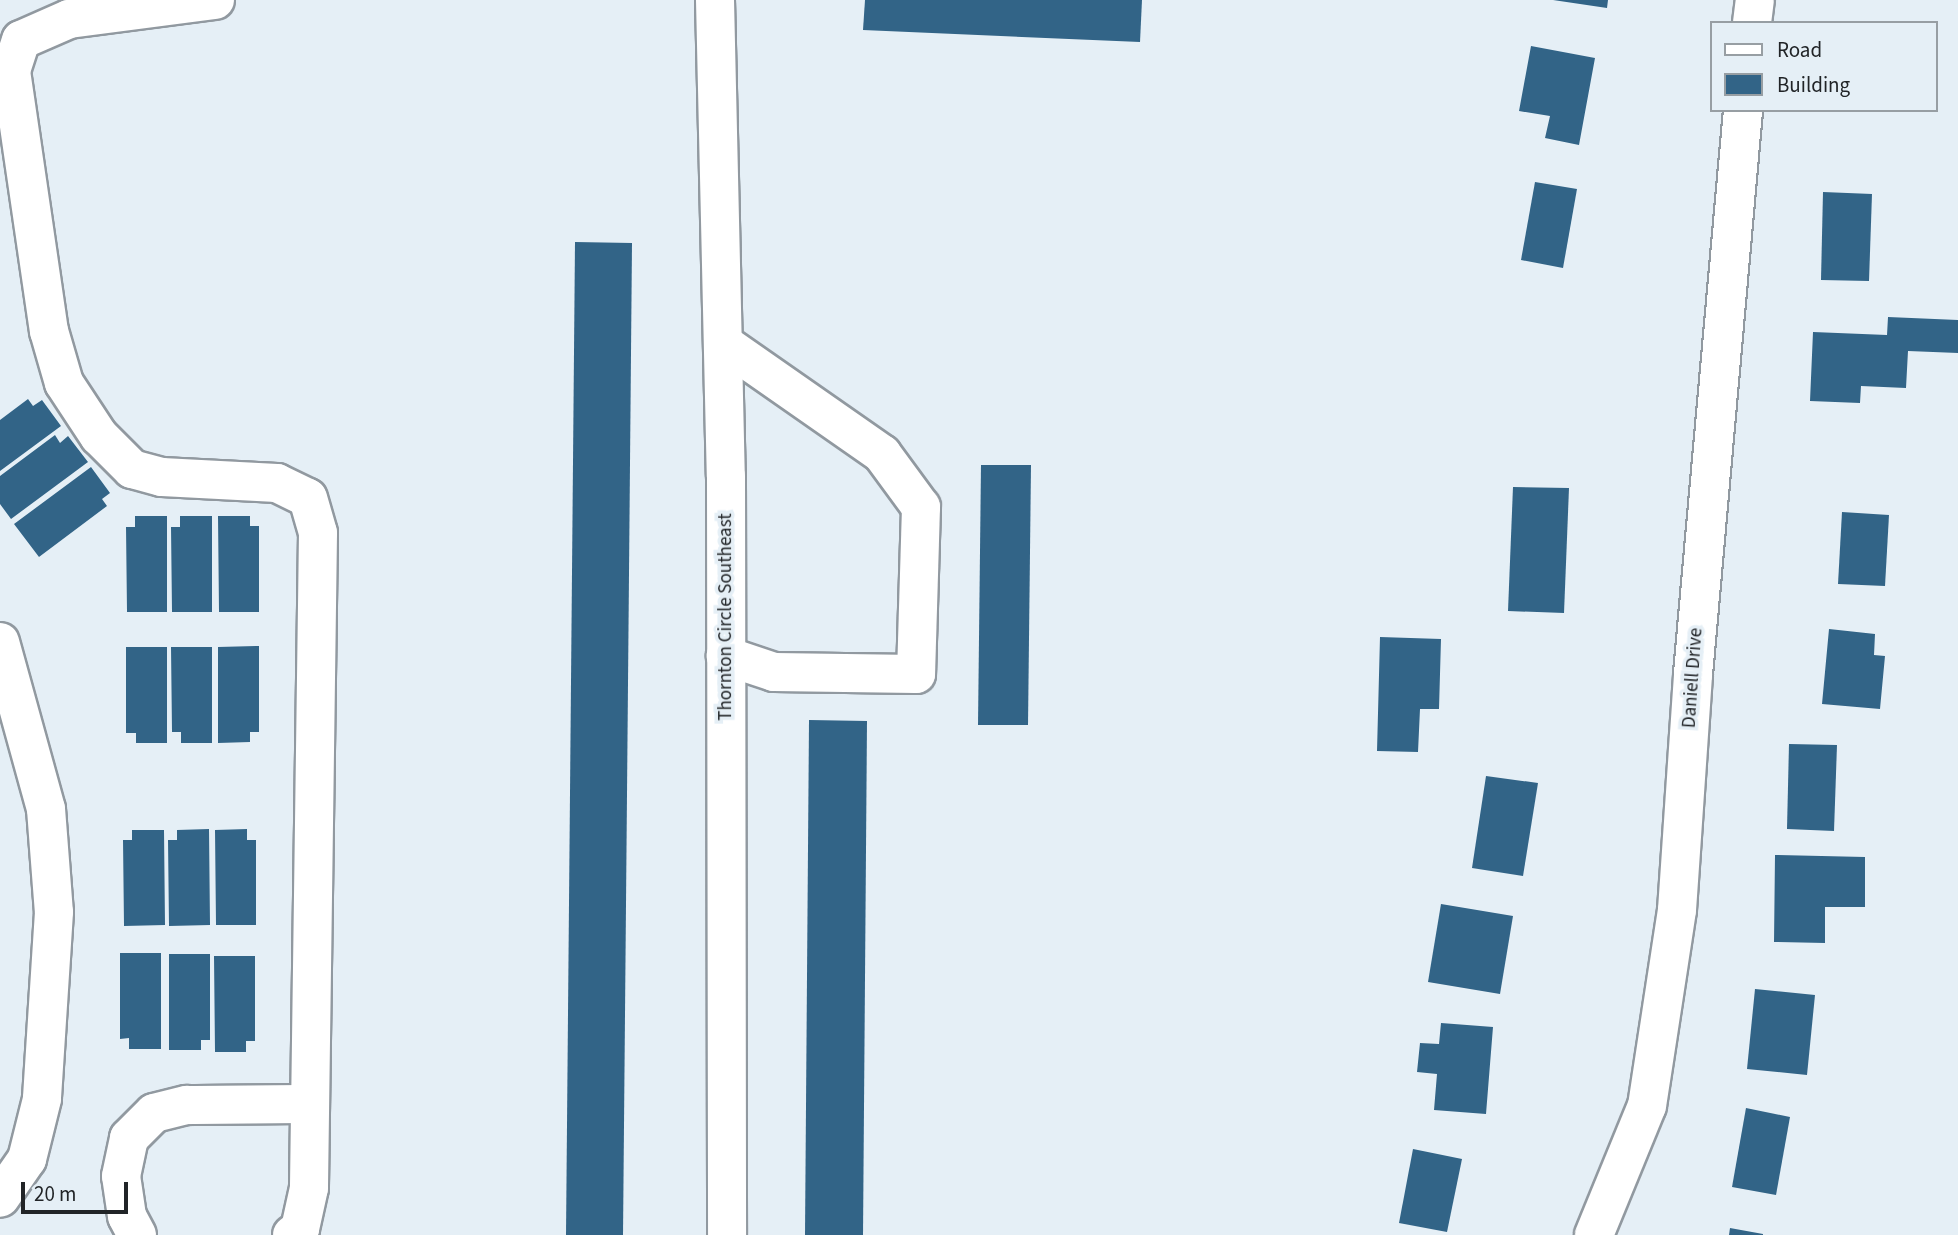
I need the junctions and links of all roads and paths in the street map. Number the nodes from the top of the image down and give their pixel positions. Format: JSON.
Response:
{"nodes":[{"id":1,"x":215,"y":0,"type":"edge"},
{"id":2,"x":1755,"y":0,"type":"edge"},
{"id":3,"x":154,"y":4,"type":"edge"},
{"id":4,"x":726,"y":6,"type":"edge"},
{"id":5,"x":1752,"y":21,"type":"edge"},
{"id":6,"x":1743,"y":112,"type":"edge"},
{"id":7,"x":723,"y":343,"type":"junction"},
{"id":8,"x":0,"y":642,"type":"edge"},
{"id":9,"x":726,"y":656,"type":"junction"},
{"id":10,"x":310,"y":1104,"type":"junction"},
{"id":11,"x":0,"y":1198,"type":"edge"},
{"id":12,"x":137,"y":1235,"type":"edge"},
{"id":13,"x":292,"y":1235,"type":"edge"},
{"id":14,"x":727,"y":1235,"type":"edge"},
{"id":15,"x":1594,"y":1235,"type":"edge"}],
"edges":[{"from":1,"to":3,"type":"street"},
{"from":2,"to":5,"type":"street"},
{"from":3,"to":10,"type":"street"},
{"from":4,"to":7,"type":"street","name":"Thornton Circle Southeast"},
{"from":6,"to":15,"type":"street","name":"Daniell Drive"},
{"from":7,"to":9,"type":"street","name":"Thornton Circle Southeast"},
{"from":7,"to":9,"type":"street"},
{"from":8,"to":11,"type":"street"},
{"from":9,"to":14,"type":"street","name":"Thornton Circle Southeast"},
{"from":10,"to":12,"type":"street"},
{"from":10,"to":13,"type":"street"}]}
